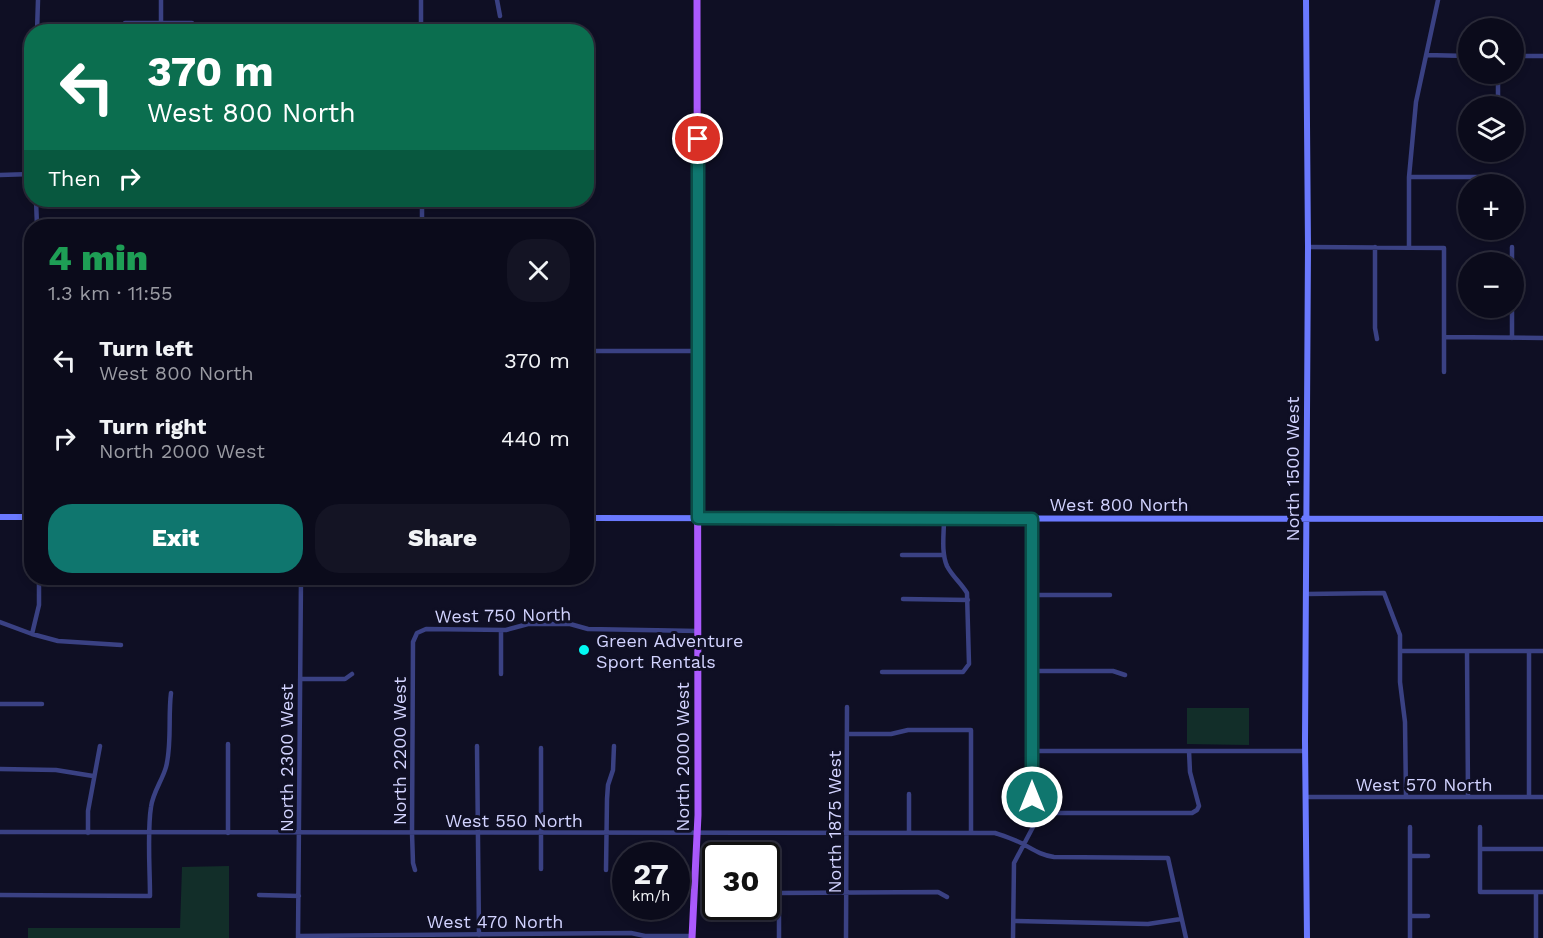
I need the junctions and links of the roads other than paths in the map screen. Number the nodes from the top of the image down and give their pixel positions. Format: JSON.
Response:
{"nodes":[{"id":1,"x":38,"y":0,"type":"edge"},
{"id":2,"x":161,"y":0,"type":"edge"},
{"id":3,"x":421,"y":0,"type":"edge"},
{"id":4,"x":697,"y":0,"type":"edge"},
{"id":5,"x":1306,"y":0,"type":"edge"},
{"id":6,"x":1438,"y":0,"type":"edge"},
{"id":7,"x":498,"y":1,"type":"edge"},
{"id":8,"x":500,"y":16,"type":"dead end"},
{"id":9,"x":125,"y":23,"type":"dead end"},
{"id":10,"x":161,"y":23,"type":"junction"},
{"id":11,"x":192,"y":23,"type":"dead end"},
{"id":12,"x":38,"y":24,"type":"edge"},
{"id":13,"x":422,"y":24,"type":"edge"},
{"id":14,"x":1426,"y":56,"type":"junction"},
{"id":15,"x":1458,"y":56,"type":"edge"},
{"id":16,"x":1524,"y":56,"type":"edge"},
{"id":17,"x":1543,"y":56,"type":"edge"},
{"id":18,"x":24,"y":174,"type":"edge"},
{"id":19,"x":0,"y":175,"type":"edge"},
{"id":20,"x":1409,"y":177,"type":"junction"},
{"id":21,"x":1458,"y":177,"type":"edge"},
{"id":22,"x":1375,"y":247,"type":"junction"},
{"id":23,"x":1409,"y":247,"type":"junction"},
{"id":24,"x":1512,"y":247,"type":"dead end"},
{"id":25,"x":1308,"y":248,"type":"junction"},
{"id":26,"x":1512,"y":252,"type":"edge"},
{"id":27,"x":1512,"y":318,"type":"edge"},
{"id":28,"x":1444,"y":337,"type":"junction"},
{"id":29,"x":1512,"y":338,"type":"junction"},
{"id":30,"x":1543,"y":338,"type":"edge"},
{"id":31,"x":1377,"y":339,"type":"dead end"},
{"id":32,"x":594,"y":351,"type":"edge"},
{"id":33,"x":699,"y":351,"type":"junction"},
{"id":34,"x":1444,"y":372,"type":"dead end"},
{"id":35,"x":0,"y":517,"type":"edge"},
{"id":36,"x":24,"y":517,"type":"edge"},
{"id":37,"x":594,"y":518,"type":"edge"},
{"id":38,"x":698,"y":518,"type":"junction"},
{"id":39,"x":944,"y":519,"type":"junction"},
{"id":40,"x":1032,"y":519,"type":"junction"},
{"id":41,"x":1543,"y":519,"type":"edge"},
{"id":42,"x":1306,"y":520,"type":"junction"},
{"id":43,"x":902,"y":555,"type":"dead end"},
{"id":44,"x":944,"y":555,"type":"junction"},
{"id":45,"x":39,"y":585,"type":"edge"},
{"id":46,"x":301,"y":585,"type":"edge"},
{"id":47,"x":1306,"y":594,"type":"junction"},
{"id":48,"x":1032,"y":595,"type":"junction"},
{"id":49,"x":1110,"y":595,"type":"dead end"},
{"id":50,"x":903,"y":599,"type":"dead end"},
{"id":51,"x":968,"y":600,"type":"junction"},
{"id":52,"x":0,"y":622,"type":"edge"},
{"id":53,"x":501,"y":630,"type":"junction"},
{"id":54,"x":698,"y":631,"type":"junction"},
{"id":55,"x":417,"y":633,"type":"joint"},
{"id":56,"x":32,"y":634,"type":"junction"},
{"id":57,"x":122,"y":645,"type":"dead end"},
{"id":58,"x":1400,"y":651,"type":"junction"},
{"id":59,"x":1467,"y":651,"type":"junction"},
{"id":60,"x":1529,"y":651,"type":"junction"},
{"id":61,"x":1543,"y":651,"type":"edge"},
{"id":62,"x":1032,"y":670,"type":"junction"},
{"id":63,"x":882,"y":672,"type":"dead end"},
{"id":64,"x":352,"y":674,"type":"dead end"},
{"id":65,"x":501,"y":674,"type":"dead end"},
{"id":66,"x":1125,"y":675,"type":"dead end"},
{"id":67,"x":300,"y":679,"type":"junction"},
{"id":68,"x":171,"y":693,"type":"dead end"},
{"id":69,"x":0,"y":704,"type":"edge"},
{"id":70,"x":42,"y":704,"type":"dead end"},
{"id":71,"x":847,"y":707,"type":"dead end"},
{"id":72,"x":847,"y":734,"type":"junction"},
{"id":73,"x":228,"y":744,"type":"dead end"},
{"id":74,"x":100,"y":746,"type":"dead end"},
{"id":75,"x":477,"y":746,"type":"dead end"},
{"id":76,"x":614,"y":746,"type":"dead end"},
{"id":77,"x":542,"y":748,"type":"dead end"},
{"id":78,"x":1033,"y":751,"type":"junction"},
{"id":79,"x":1189,"y":751,"type":"junction"},
{"id":80,"x":1305,"y":751,"type":"junction"},
{"id":81,"x":0,"y":769,"type":"edge"},
{"id":82,"x":93,"y":777,"type":"junction"},
{"id":83,"x":909,"y":794,"type":"dead end"},
{"id":84,"x":1306,"y":797,"type":"junction"},
{"id":85,"x":1406,"y":797,"type":"junction"},
{"id":86,"x":1468,"y":797,"type":"junction"},
{"id":87,"x":1529,"y":797,"type":"junction"},
{"id":88,"x":1543,"y":797,"type":"edge"},
{"id":89,"x":1032,"y":813,"type":"junction"},
{"id":90,"x":1410,"y":827,"type":"dead end"},
{"id":91,"x":1480,"y":827,"type":"dead end"},
{"id":92,"x":0,"y":832,"type":"edge"},
{"id":93,"x":848,"y":832,"type":"junction"},
{"id":94,"x":909,"y":832,"type":"junction"},
{"id":95,"x":971,"y":832,"type":"junction"},
{"id":96,"x":88,"y":833,"type":"junction"},
{"id":97,"x":150,"y":833,"type":"junction"},
{"id":98,"x":228,"y":833,"type":"junction"},
{"id":99,"x":300,"y":833,"type":"junction"},
{"id":100,"x":412,"y":833,"type":"junction"},
{"id":101,"x":540,"y":833,"type":"junction"},
{"id":102,"x":606,"y":833,"type":"junction"},
{"id":103,"x":697,"y":833,"type":"junction"},
{"id":104,"x":477,"y":834,"type":"junction"},
{"id":105,"x":1025,"y":845,"type":"junction"},
{"id":106,"x":1480,"y":849,"type":"junction"},
{"id":107,"x":1543,"y":849,"type":"edge"},
{"id":108,"x":1410,"y":856,"type":"junction"},
{"id":109,"x":1428,"y":856,"type":"dead end"},
{"id":110,"x":541,"y":869,"type":"dead end"},
{"id":111,"x":416,"y":870,"type":"dead end"},
{"id":112,"x":606,"y":870,"type":"dead end"},
{"id":113,"x":1536,"y":892,"type":"junction"},
{"id":114,"x":1543,"y":892,"type":"edge"},
{"id":115,"x":848,"y":893,"type":"junction"},
{"id":116,"x":0,"y":894,"type":"edge"},
{"id":117,"x":259,"y":895,"type":"dead end"},
{"id":118,"x":299,"y":896,"type":"junction"},
{"id":119,"x":947,"y":897,"type":"dead end"},
{"id":120,"x":1410,"y":916,"type":"junction"},
{"id":121,"x":1428,"y":916,"type":"dead end"},
{"id":122,"x":1181,"y":919,"type":"junction"},
{"id":123,"x":1014,"y":921,"type":"junction"},
{"id":124,"x":479,"y":935,"type":"junction"},
{"id":125,"x":298,"y":937,"type":"edge"},
{"id":126,"x":429,"y":937,"type":"edge"},
{"id":127,"x":692,"y":937,"type":"edge"},
{"id":128,"x":1536,"y":937,"type":"edge"},
{"id":129,"x":1543,"y":937,"type":"edge"},
{"id":130,"x":779,"y":938,"type":"edge"},
{"id":131,"x":846,"y":938,"type":"edge"},
{"id":132,"x":1013,"y":938,"type":"edge"},
{"id":133,"x":1186,"y":938,"type":"edge"},
{"id":134,"x":1307,"y":938,"type":"edge"},
{"id":135,"x":1410,"y":938,"type":"edge"}],
"edges":[{"from":1,"to":12,"type":"street"},
{"from":2,"to":10,"type":"street"},
{"from":3,"to":13,"type":"street"},
{"from":4,"to":33,"type":"main road","name":"North 2000 West"},
{"from":5,"to":25,"type":"street","name":"North 1500 West"},
{"from":6,"to":14,"type":"street"},
{"from":7,"to":8,"type":"street"},
{"from":9,"to":10,"type":"street"},
{"from":10,"to":11,"type":"street"},
{"from":14,"to":15,"type":"street"},
{"from":14,"to":20,"type":"street"},
{"from":16,"to":17,"type":"street"},
{"from":18,"to":19,"type":"street"},
{"from":20,"to":21,"type":"street"},
{"from":20,"to":23,"type":"street"},
{"from":22,"to":23,"type":"street"},
{"from":22,"to":25,"type":"street"},
{"from":22,"to":31,"type":"street"},
{"from":23,"to":28,"type":"street"},
{"from":24,"to":26,"type":"street"},
{"from":25,"to":42,"type":"street","name":"North 1500 West"},
{"from":27,"to":29,"type":"street"},
{"from":28,"to":29,"type":"street"},
{"from":28,"to":34,"type":"street"},
{"from":29,"to":30,"type":"street"},
{"from":32,"to":33,"type":"street"},
{"from":33,"to":38,"type":"main road","name":"North 2000 West"},
{"from":35,"to":36,"type":"street"},
{"from":37,"to":38,"type":"street","name":"West 800 North"},
{"from":38,"to":39,"type":"street","name":"West 800 North"},
{"from":38,"to":54,"type":"main road","name":"North 2000 West"},
{"from":39,"to":40,"type":"street","name":"West 800 North"},
{"from":39,"to":44,"type":"street"},
{"from":40,"to":42,"type":"street","name":"West 800 North"},
{"from":40,"to":48,"type":"street"},
{"from":41,"to":42,"type":"street","name":"West 800 North"},
{"from":42,"to":47,"type":"street","name":"North 1500 West"},
{"from":43,"to":44,"type":"street"},
{"from":44,"to":51,"type":"street"},
{"from":45,"to":56,"type":"street"},
{"from":46,"to":67,"type":"street","name":"North 2300 West"},
{"from":47,"to":58,"type":"street"},
{"from":47,"to":80,"type":"street","name":"North 1500 West"},
{"from":48,"to":49,"type":"street"},
{"from":48,"to":62,"type":"street"},
{"from":50,"to":51,"type":"street"},
{"from":51,"to":63,"type":"street"},
{"from":52,"to":56,"type":"street"},
{"from":53,"to":54,"type":"street","name":"West 750 North"},
{"from":53,"to":55,"type":"street","name":"West 750 North"},
{"from":53,"to":65,"type":"street"},
{"from":54,"to":103,"type":"main road","name":"North 2000 West"},
{"from":55,"to":100,"type":"street","name":"North 2200 West"},
{"from":56,"to":57,"type":"street"},
{"from":58,"to":59,"type":"street"},
{"from":58,"to":85,"type":"street"},
{"from":59,"to":60,"type":"street"},
{"from":59,"to":86,"type":"street"},
{"from":60,"to":61,"type":"street"},
{"from":60,"to":87,"type":"street"},
{"from":62,"to":66,"type":"street"},
{"from":62,"to":78,"type":"street"},
{"from":64,"to":67,"type":"street"},
{"from":67,"to":99,"type":"street","name":"North 2300 West"},
{"from":68,"to":97,"type":"street"},
{"from":69,"to":70,"type":"street"},
{"from":71,"to":72,"type":"street","name":"North 1875 West"},
{"from":72,"to":93,"type":"street","name":"North 1875 West"},
{"from":72,"to":95,"type":"street"},
{"from":73,"to":98,"type":"street"},
{"from":74,"to":82,"type":"street"},
{"from":75,"to":104,"type":"street"},
{"from":76,"to":102,"type":"street"},
{"from":77,"to":101,"type":"street"},
{"from":78,"to":79,"type":"street"},
{"from":78,"to":89,"type":"street"},
{"from":79,"to":80,"type":"street"},
{"from":79,"to":89,"type":"street"},
{"from":80,"to":84,"type":"street","name":"North 1500 West"},
{"from":81,"to":82,"type":"street"},
{"from":82,"to":96,"type":"street"},
{"from":83,"to":94,"type":"street"},
{"from":84,"to":85,"type":"street","name":"West 570 North"},
{"from":84,"to":134,"type":"street","name":"North 1500 West"},
{"from":85,"to":86,"type":"street","name":"West 570 North"},
{"from":86,"to":87,"type":"street","name":"West 570 North"},
{"from":87,"to":88,"type":"street","name":"West 570 North"},
{"from":89,"to":105,"type":"street"},
{"from":90,"to":108,"type":"street"},
{"from":91,"to":106,"type":"street"},
{"from":92,"to":96,"type":"street","name":"West 550 North"},
{"from":93,"to":94,"type":"street","name":"West 550 North"},
{"from":93,"to":103,"type":"street","name":"West 550 North"},
{"from":93,"to":115,"type":"street","name":"North 1875 West"},
{"from":94,"to":95,"type":"street","name":"West 550 North"},
{"from":95,"to":105,"type":"street","name":"West 550 North"},
{"from":96,"to":97,"type":"street","name":"West 550 North"},
{"from":97,"to":98,"type":"street","name":"West 550 North"},
{"from":97,"to":116,"type":"street"},
{"from":98,"to":99,"type":"street","name":"West 550 North"},
{"from":99,"to":100,"type":"street","name":"West 550 North"},
{"from":99,"to":118,"type":"street","name":"North 2300 West"},
{"from":100,"to":104,"type":"street","name":"West 550 North"},
{"from":100,"to":111,"type":"street","name":"North 2200 West"},
{"from":101,"to":102,"type":"street","name":"West 550 North"},
{"from":101,"to":104,"type":"street","name":"West 550 North"},
{"from":101,"to":110,"type":"street"},
{"from":102,"to":103,"type":"street","name":"West 550 North"},
{"from":102,"to":112,"type":"street"},
{"from":103,"to":127,"type":"main road","name":"North 2000 West"},
{"from":104,"to":124,"type":"street"},
{"from":105,"to":122,"type":"street","name":"West 550 North"},
{"from":105,"to":123,"type":"street"},
{"from":106,"to":107,"type":"street"},
{"from":106,"to":113,"type":"street"},
{"from":108,"to":109,"type":"street"},
{"from":108,"to":120,"type":"street"},
{"from":113,"to":114,"type":"street"},
{"from":113,"to":128,"type":"street"},
{"from":115,"to":119,"type":"street"},
{"from":115,"to":130,"type":"street"},
{"from":115,"to":131,"type":"street","name":"North 1875 West"},
{"from":117,"to":118,"type":"street"},
{"from":118,"to":125,"type":"street","name":"North 2300 West"},
{"from":120,"to":121,"type":"street"},
{"from":120,"to":135,"type":"street"},
{"from":122,"to":123,"type":"street"},
{"from":122,"to":133,"type":"street"},
{"from":123,"to":132,"type":"street"},
{"from":124,"to":126,"type":"street","name":"West 470 North"},
{"from":124,"to":127,"type":"street","name":"West 470 North"},
{"from":125,"to":126,"type":"street","name":"West 470 North"},
{"from":128,"to":129,"type":"street"}]}
